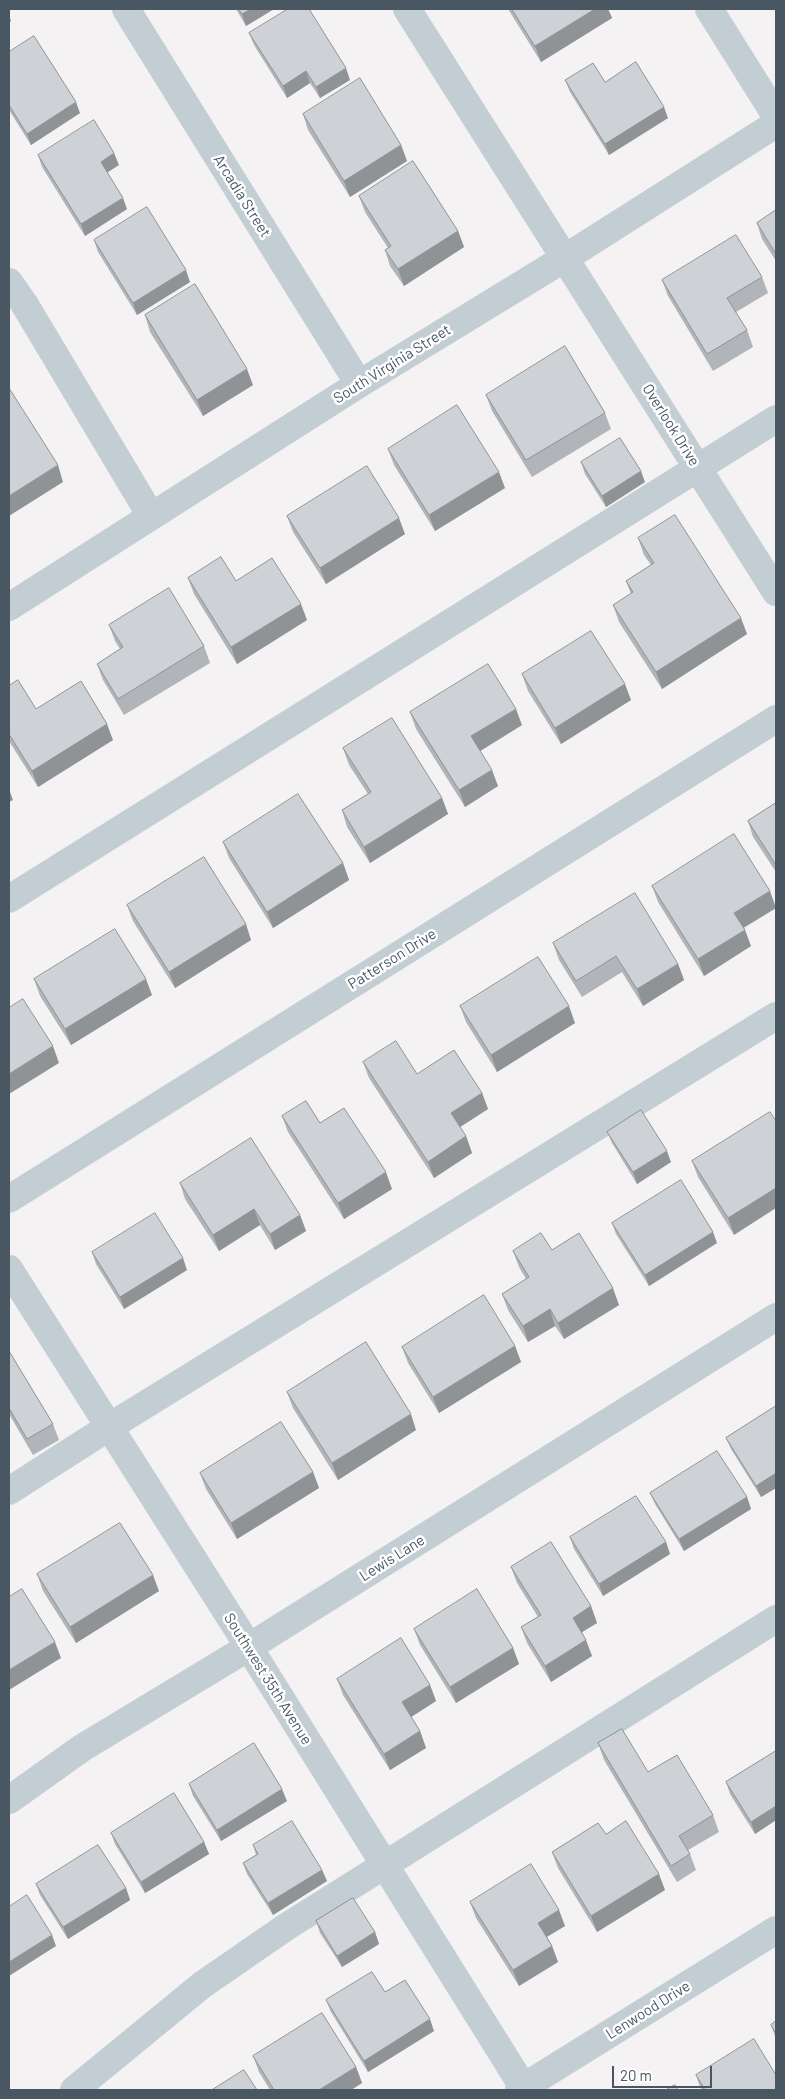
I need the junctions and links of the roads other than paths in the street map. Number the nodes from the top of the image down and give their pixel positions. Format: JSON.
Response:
{"nodes":[{"id":1,"x":126,"y":9,"type":"edge"},
{"id":2,"x":407,"y":9,"type":"edge"},
{"id":3,"x":710,"y":9,"type":"edge"},
{"id":4,"x":776,"y":116,"type":"edge"},
{"id":5,"x":776,"y":124,"type":"edge"},
{"id":6,"x":566,"y":258,"type":"junction"},
{"id":7,"x":9,"y":282,"type":"edge"},
{"id":8,"x":359,"y":384,"type":"junction"},
{"id":9,"x":776,"y":419,"type":"edge"},
{"id":10,"x":698,"y":468,"type":"junction"},
{"id":11,"x":151,"y":516,"type":"junction"},
{"id":12,"x":776,"y":592,"type":"edge"},
{"id":13,"x":9,"y":607,"type":"edge"},
{"id":14,"x":776,"y":719,"type":"edge"},
{"id":15,"x":9,"y":899,"type":"edge"},
{"id":16,"x":776,"y":1016,"type":"edge"},
{"id":17,"x":9,"y":1199,"type":"edge"},
{"id":18,"x":9,"y":1269,"type":"edge"},
{"id":19,"x":776,"y":1317,"type":"edge"},
{"id":20,"x":109,"y":1427,"type":"junction"},
{"id":21,"x":9,"y":1492,"type":"edge"},
{"id":22,"x":776,"y":1619,"type":"edge"},
{"id":23,"x":249,"y":1647,"type":"junction"},
{"id":24,"x":9,"y":1800,"type":"edge"},
{"id":25,"x":384,"y":1864,"type":"junction"},
{"id":26,"x":776,"y":1930,"type":"edge"},
{"id":27,"x":522,"y":2089,"type":"edge"},
{"id":28,"x":74,"y":2090,"type":"edge"}],
"edges":[{"from":1,"to":8,"type":"street","name":"Arcadia Street"},
{"from":2,"to":6,"type":"street","name":"Overlook Drive"},
{"from":3,"to":4,"type":"street"},
{"from":5,"to":6,"type":"street","name":"South Virginia Street"},
{"from":6,"to":8,"type":"street","name":"South Virginia Street"},
{"from":6,"to":10,"type":"street","name":"Overlook Drive"},
{"from":7,"to":11,"type":"street"},
{"from":8,"to":11,"type":"street","name":"South Virginia Street"},
{"from":9,"to":10,"type":"street"},
{"from":10,"to":12,"type":"street","name":"Overlook Drive"},
{"from":10,"to":15,"type":"street"},
{"from":11,"to":13,"type":"street","name":"South Virginia Street"},
{"from":14,"to":17,"type":"street","name":"Patterson Drive"},
{"from":16,"to":20,"type":"street"},
{"from":18,"to":20,"type":"street","name":"Southwest 35th Avenue"},
{"from":19,"to":23,"type":"street","name":"Lewis Lane"},
{"from":20,"to":21,"type":"street"},
{"from":20,"to":23,"type":"street","name":"Southwest 35th Avenue"},
{"from":22,"to":25,"type":"street"},
{"from":23,"to":24,"type":"street","name":"Lewis Lane"},
{"from":23,"to":25,"type":"street","name":"Southwest 35th Avenue"},
{"from":25,"to":27,"type":"street","name":"Southwest 35th Avenue"},
{"from":25,"to":28,"type":"street"},
{"from":26,"to":27,"type":"street","name":"Lenwood Drive"}]}
